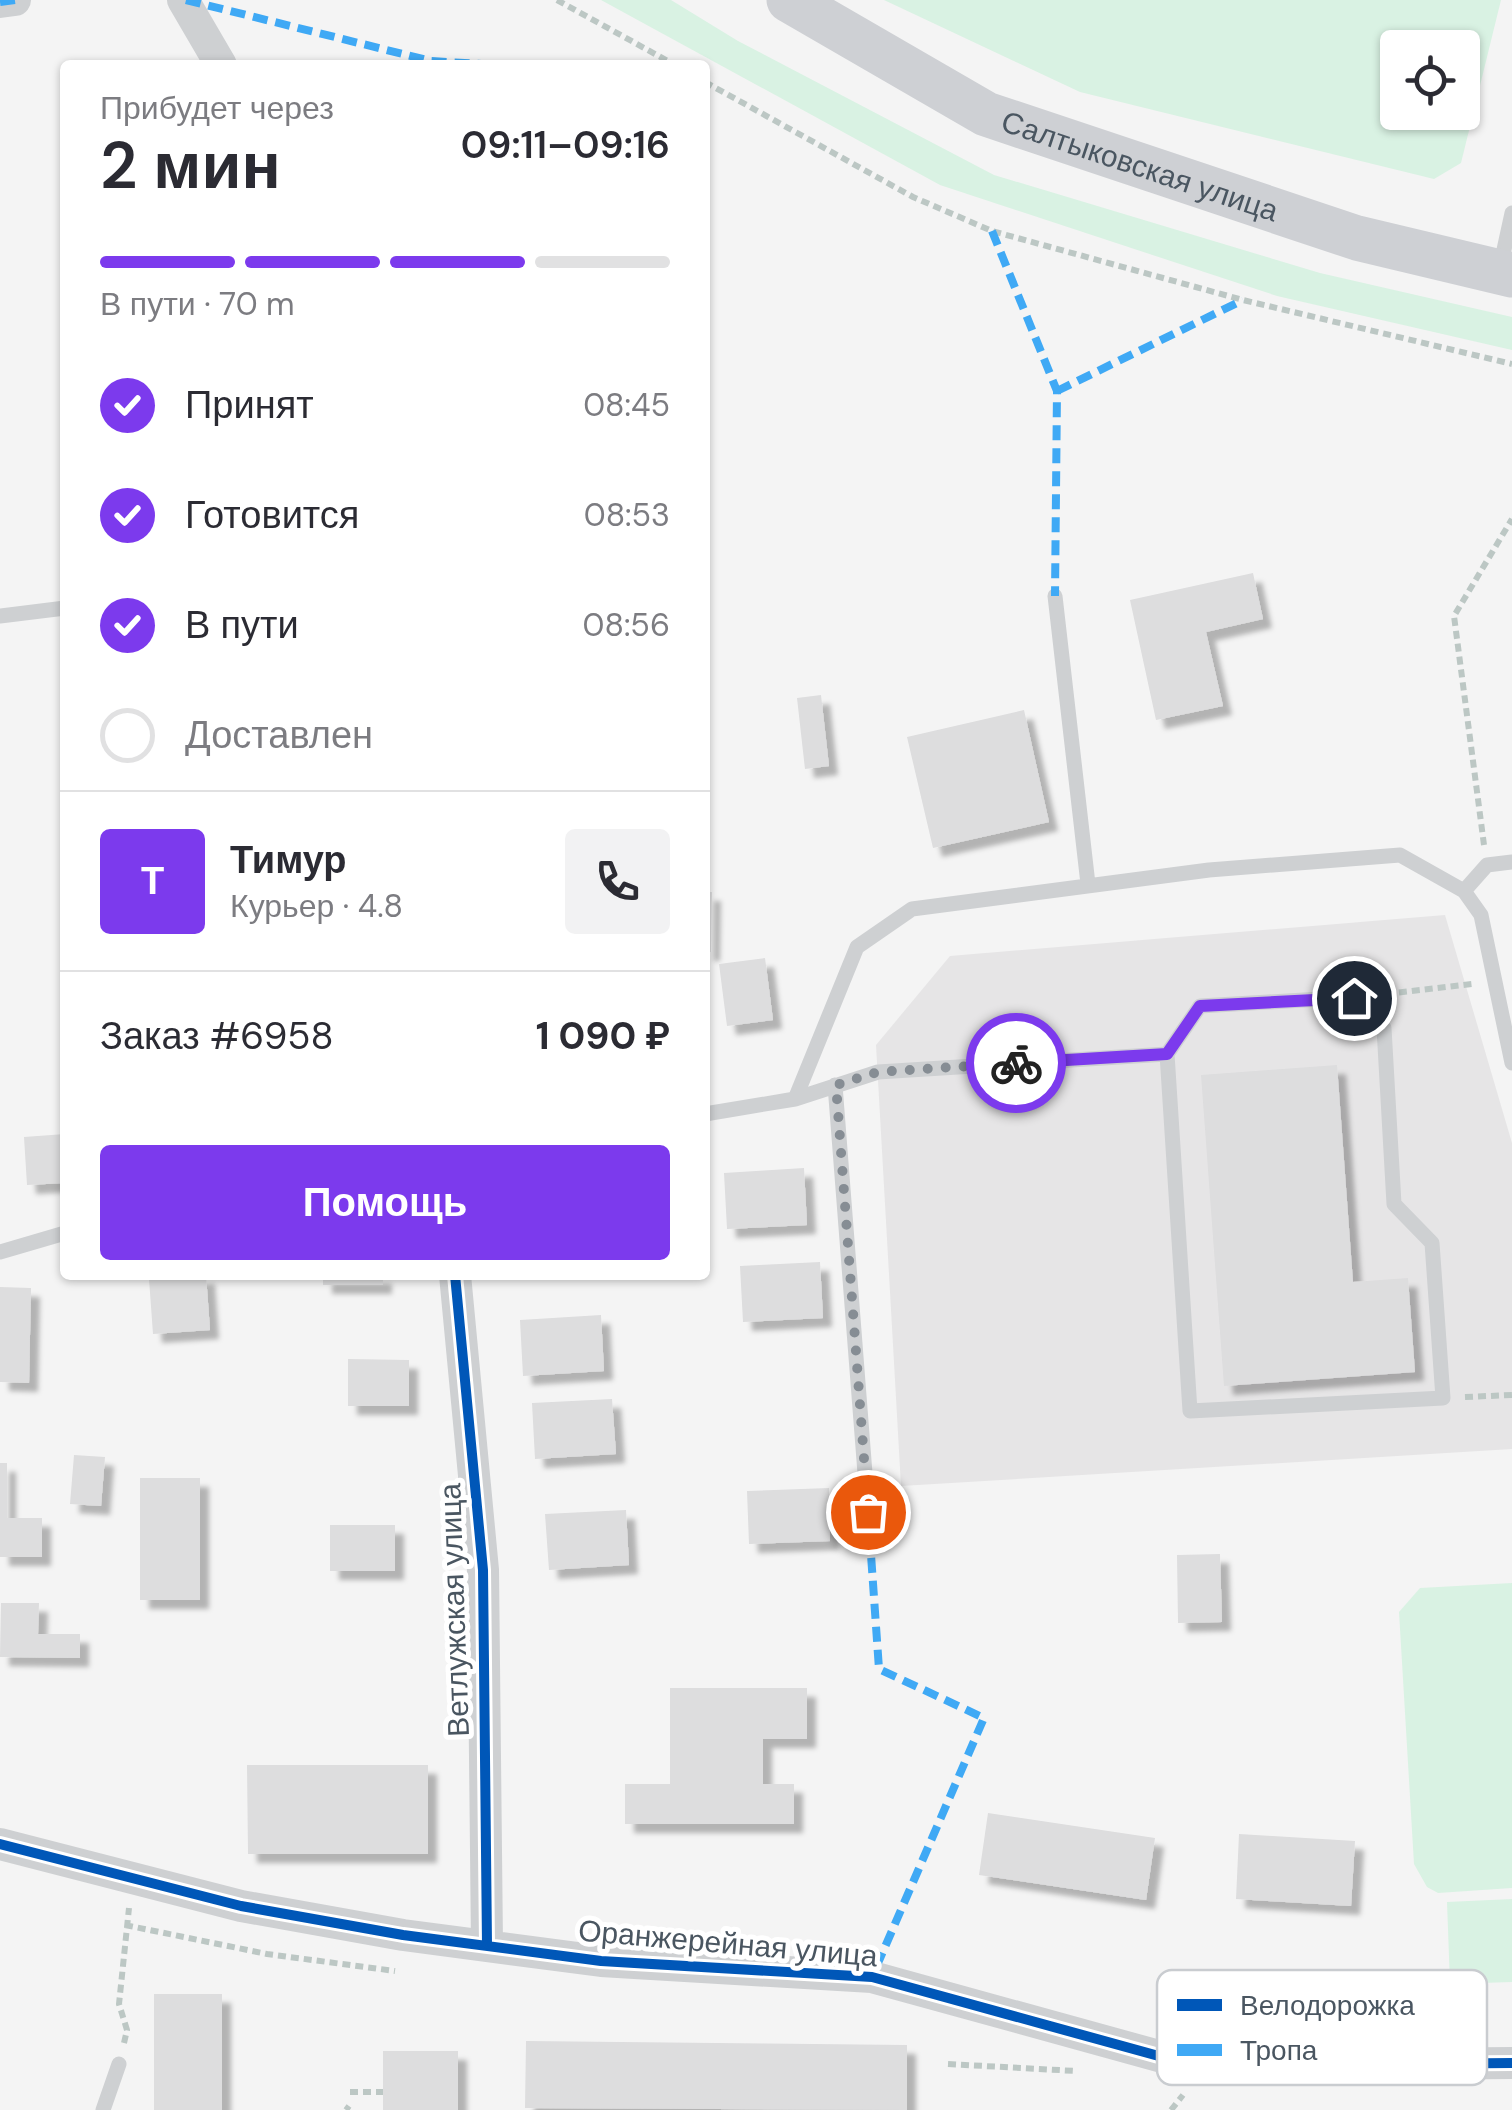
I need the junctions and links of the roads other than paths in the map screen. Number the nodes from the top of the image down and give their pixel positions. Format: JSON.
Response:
{"nodes":[{"id":1,"x":15,"y":0,"type":"edge"},
{"id":2,"x":182,"y":0,"type":"edge"},
{"id":3,"x":789,"y":0,"type":"edge"},
{"id":4,"x":0,"y":2,"type":"edge"},
{"id":5,"x":218,"y":60,"type":"edge"},
{"id":6,"x":1512,"y":213,"type":"edge"},
{"id":7,"x":1506,"y":273,"type":"edge"},
{"id":8,"x":1055,"y":596,"type":"dead end"},
{"id":9,"x":60,"y":609,"type":"edge"},
{"id":10,"x":0,"y":616,"type":"edge"},
{"id":11,"x":1512,"y":862,"type":"edge"},
{"id":12,"x":1088,"y":884,"type":"junction"},
{"id":13,"x":1464,"y":891,"type":"junction"},
{"id":14,"x":1167,"y":1054,"type":"junction"},
{"id":15,"x":1512,"y":1063,"type":"edge"},
{"id":16,"x":836,"y":1085,"type":"junction"},
{"id":17,"x":795,"y":1099,"type":"junction"},
{"id":18,"x":710,"y":1113,"type":"edge"},
{"id":19,"x":60,"y":1234,"type":"edge"},
{"id":20,"x":0,"y":1252,"type":"edge"},
{"id":21,"x":455,"y":1280,"type":"edge"},
{"id":22,"x":868,"y":1512,"type":"dead end"},
{"id":23,"x":0,"y":1844,"type":"edge"},
{"id":24,"x":487,"y":1944,"type":"junction"},
{"id":25,"x":1157,"y":2055,"type":"edge"},
{"id":26,"x":1487,"y":2063,"type":"edge"},
{"id":27,"x":1512,"y":2063,"type":"edge"},
{"id":28,"x":119,"y":2064,"type":"road end"},
{"id":29,"x":103,"y":2110,"type":"edge"}],
"edges":[{"from":1,"to":4,"type":"street"},
{"from":2,"to":5,"type":"street"},
{"from":3,"to":7,"type":"main road","name":"Салтыковская улица"},
{"from":6,"to":7,"type":"lane"},
{"from":8,"to":12,"type":"lane"},
{"from":9,"to":10,"type":"lane"},
{"from":11,"to":13,"type":"lane"},
{"from":12,"to":13,"type":"lane"},
{"from":12,"to":17,"type":"lane"},
{"from":13,"to":15,"type":"lane"},
{"from":14,"to":14,"type":"lane"},
{"from":14,"to":16,"type":"lane"},
{"from":16,"to":17,"type":"lane"},
{"from":16,"to":22,"type":"lane"},
{"from":17,"to":18,"type":"lane"},
{"from":19,"to":20,"type":"lane"},
{"from":21,"to":24,"type":"street","name":"Ветлужская улица"},
{"from":23,"to":24,"type":"street","name":"Оранжерейная улица"},
{"from":24,"to":25,"type":"street","name":"Оранжерейная улица"},
{"from":26,"to":27,"type":"street","name":"Оранжерейная улица"},
{"from":28,"to":29,"type":"lane"}]}
